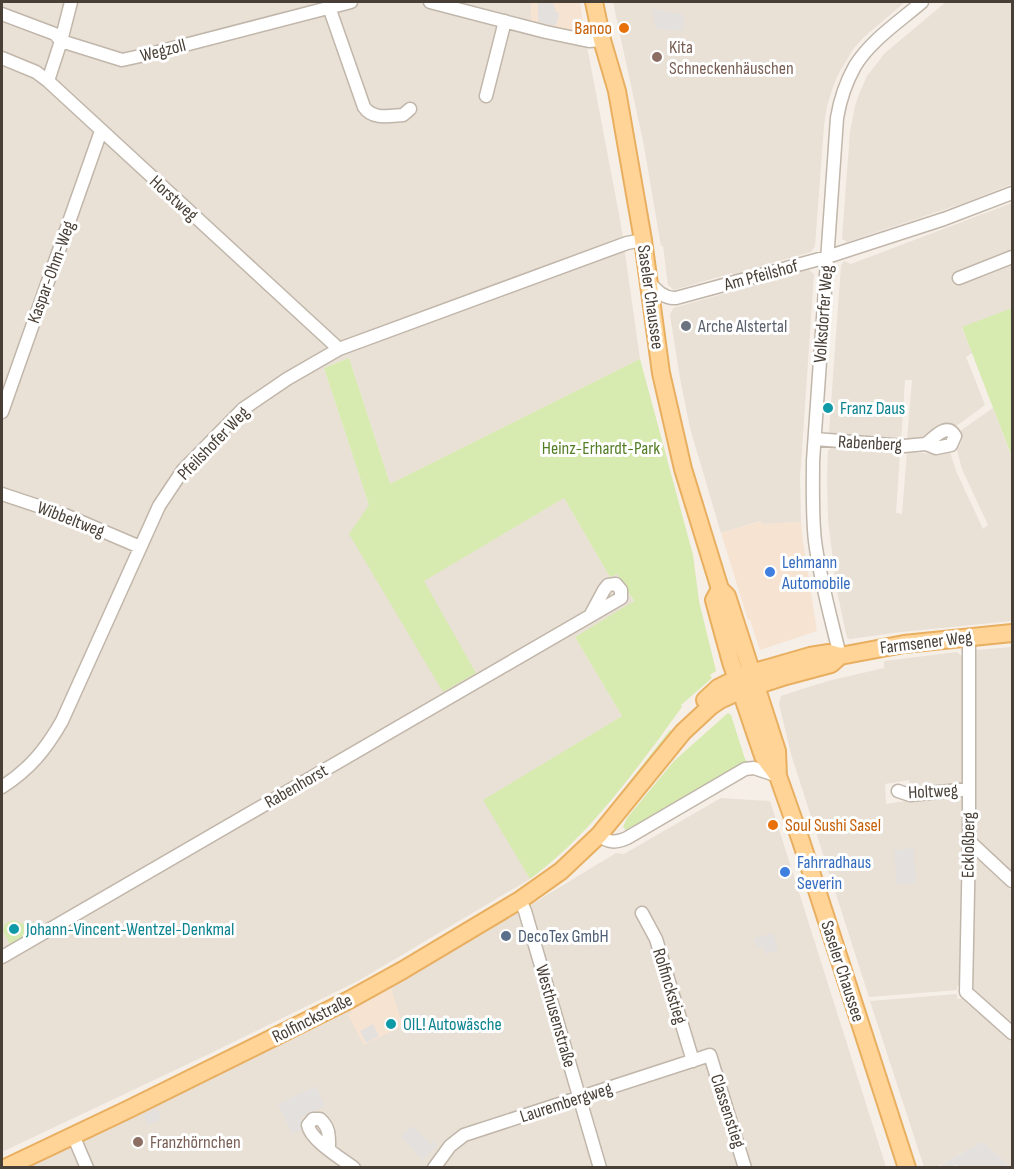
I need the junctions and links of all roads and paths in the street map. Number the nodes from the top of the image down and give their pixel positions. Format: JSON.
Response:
{"nodes":[{"id":1,"x":71,"y":2,"type":"edge"},
{"id":2,"x":351,"y":2,"type":"edge"},
{"id":3,"x":430,"y":2,"type":"edge"},
{"id":4,"x":594,"y":2,"type":"edge"},
{"id":5,"x":922,"y":2,"type":"edge"},
{"id":6,"x":329,"y":8,"type":"junction"},
{"id":7,"x":2,"y":14,"type":"edge"},
{"id":8,"x":505,"y":21,"type":"junction"},
{"id":9,"x":602,"y":40,"type":"junction"},
{"id":10,"x":61,"y":41,"type":"junction"},
{"id":11,"x":2,"y":58,"type":"edge"},
{"id":12,"x":48,"y":81,"type":"junction"},
{"id":13,"x":486,"y":96,"type":"dead end"},
{"id":14,"x":410,"y":109,"type":"dead end"},
{"id":15,"x":101,"y":131,"type":"junction"},
{"id":16,"x":1012,"y":194,"type":"edge"},
{"id":17,"x":643,"y":240,"type":"junction"},
{"id":18,"x":827,"y":257,"type":"junction"},
{"id":19,"x":1012,"y":257,"type":"edge"},
{"id":20,"x":958,"y":278,"type":"dead end"},
{"id":21,"x":649,"y":282,"type":"junction"},
{"id":22,"x":339,"y":349,"type":"junction"},
{"id":23,"x":2,"y":412,"type":"edge"},
{"id":24,"x":815,"y":439,"type":"junction"},
{"id":25,"x":926,"y":444,"type":"dead end"},
{"id":26,"x":2,"y":494,"type":"edge"},
{"id":27,"x":140,"y":547,"type":"junction"},
{"id":28,"x":590,"y":616,"type":"dead end"},
{"id":29,"x":1012,"y":633,"type":"edge"},
{"id":30,"x":969,"y":636,"type":"junction"},
{"id":31,"x":840,"y":656,"type":"junction"},
{"id":32,"x":746,"y":682,"type":"junction"},
{"id":33,"x":778,"y":776,"type":"junction"},
{"id":34,"x":2,"y":787,"type":"edge"},
{"id":35,"x":969,"y":789,"type":"junction"},
{"id":36,"x":898,"y":792,"type":"dead end"},
{"id":37,"x":611,"y":822,"type":"junction"},
{"id":38,"x":637,"y":833,"type":"junction"},
{"id":39,"x":599,"y":835,"type":"junction"},
{"id":40,"x":969,"y":841,"type":"junction"},
{"id":41,"x":1012,"y":881,"type":"edge"},
{"id":42,"x":520,"y":900,"type":"junction"},
{"id":43,"x":642,"y":913,"type":"dead end"},
{"id":44,"x":2,"y":957,"type":"edge"},
{"id":45,"x":1012,"y":1033,"type":"edge"},
{"id":46,"x":710,"y":1055,"type":"joint"},
{"id":47,"x":693,"y":1061,"type":"junction"},
{"id":48,"x":579,"y":1098,"type":"junction"},
{"id":49,"x":73,"y":1135,"type":"junction"},
{"id":50,"x":329,"y":1149,"type":"dead end"},
{"id":51,"x":5,"y":1167,"type":"edge"},
{"id":52,"x":87,"y":1167,"type":"edge"},
{"id":53,"x":354,"y":1167,"type":"edge"},
{"id":54,"x":434,"y":1167,"type":"edge"},
{"id":55,"x":600,"y":1167,"type":"edge"},
{"id":56,"x":746,"y":1167,"type":"edge"},
{"id":57,"x":907,"y":1167,"type":"edge"}],
"edges":[{"from":1,"to":10,"type":"street"},
{"from":2,"to":6,"type":"street","name":"Wegzoll"},
{"from":3,"to":8,"type":"street"},
{"from":4,"to":9,"type":"main road","name":"Saseler Chaussee"},
{"from":5,"to":18,"type":"street","name":"Volksdorfer Weg"},
{"from":6,"to":10,"type":"street","name":"Wegzoll"},
{"from":6,"to":14,"type":"street"},
{"from":7,"to":10,"type":"street","name":"Wegzoll"},
{"from":8,"to":9,"type":"street"},
{"from":8,"to":13,"type":"street"},
{"from":9,"to":17,"type":"main road","name":"Saseler Chaussee"},
{"from":10,"to":12,"type":"street"},
{"from":11,"to":12,"type":"street","name":"Horstweg"},
{"from":12,"to":15,"type":"street","name":"Horstweg"},
{"from":15,"to":22,"type":"street","name":"Horstweg"},
{"from":15,"to":23,"type":"street","name":"Kaspar-Ohm-Weg"},
{"from":16,"to":18,"type":"street","name":"Am Pfeilshof"},
{"from":17,"to":21,"type":"main road","name":"Saseler Chaussee"},
{"from":17,"to":22,"type":"street","name":"Pfeilshofer Weg"},
{"from":18,"to":21,"type":"street","name":"Am Pfeilshof"},
{"from":18,"to":24,"type":"street","name":"Volksdorfer Weg"},
{"from":19,"to":20,"type":"street"},
{"from":21,"to":32,"type":"main road","name":"Saseler Chaussee"},
{"from":22,"to":27,"type":"street","name":"Pfeilshofer Weg"},
{"from":24,"to":25,"type":"street","name":"Rabenberg"},
{"from":24,"to":31,"type":"street","name":"Volksdorfer Weg"},
{"from":26,"to":27,"type":"street","name":"Wibbeltweg"},
{"from":27,"to":34,"type":"street","name":"Pfeilshofer Weg"},
{"from":28,"to":44,"type":"street","name":"Rabenhorst"},
{"from":29,"to":30,"type":"main road","name":"Farmsener Weg"},
{"from":30,"to":31,"type":"main road","name":"Farmsener Weg"},
{"from":30,"to":35,"type":"street","name":"Eckloßberg"},
{"from":31,"to":32,"type":"main road","name":"Farmsener Weg"},
{"from":32,"to":33,"type":"main road","name":"Saseler Chaussee"},
{"from":32,"to":37,"type":"main road","name":"Rolfinckstraße"},
{"from":33,"to":38,"type":"street"},
{"from":33,"to":57,"type":"main road","name":"Saseler Chaussee"},
{"from":35,"to":36,"type":"street","name":"Holtweg"},
{"from":35,"to":40,"type":"street","name":"Eckloßberg"},
{"from":37,"to":38,"type":"street"},
{"from":37,"to":39,"type":"main road","name":"Rolfinckstraße"},
{"from":38,"to":39,"type":"street"},
{"from":39,"to":42,"type":"main road","name":"Rolfinckstraße"},
{"from":40,"to":41,"type":"street"},
{"from":40,"to":45,"type":"street","name":"Eckloßberg"},
{"from":42,"to":48,"type":"street","name":"Westhusenstraße"},
{"from":42,"to":49,"type":"main road","name":"Rolfinckstraße"},
{"from":43,"to":47,"type":"street","name":"Rolfinckstieg"},
{"from":46,"to":47,"type":"street","name":"Laurembergweg"},
{"from":46,"to":56,"type":"street","name":"Classenstieg"},
{"from":47,"to":48,"type":"street","name":"Laurembergweg"},
{"from":48,"to":54,"type":"street","name":"Laurembergweg"},
{"from":48,"to":55,"type":"street","name":"Westhusenstraße"},
{"from":49,"to":51,"type":"main road","name":"Rolfinckstraße"},
{"from":49,"to":52,"type":"street"},
{"from":50,"to":53,"type":"street"}]}
